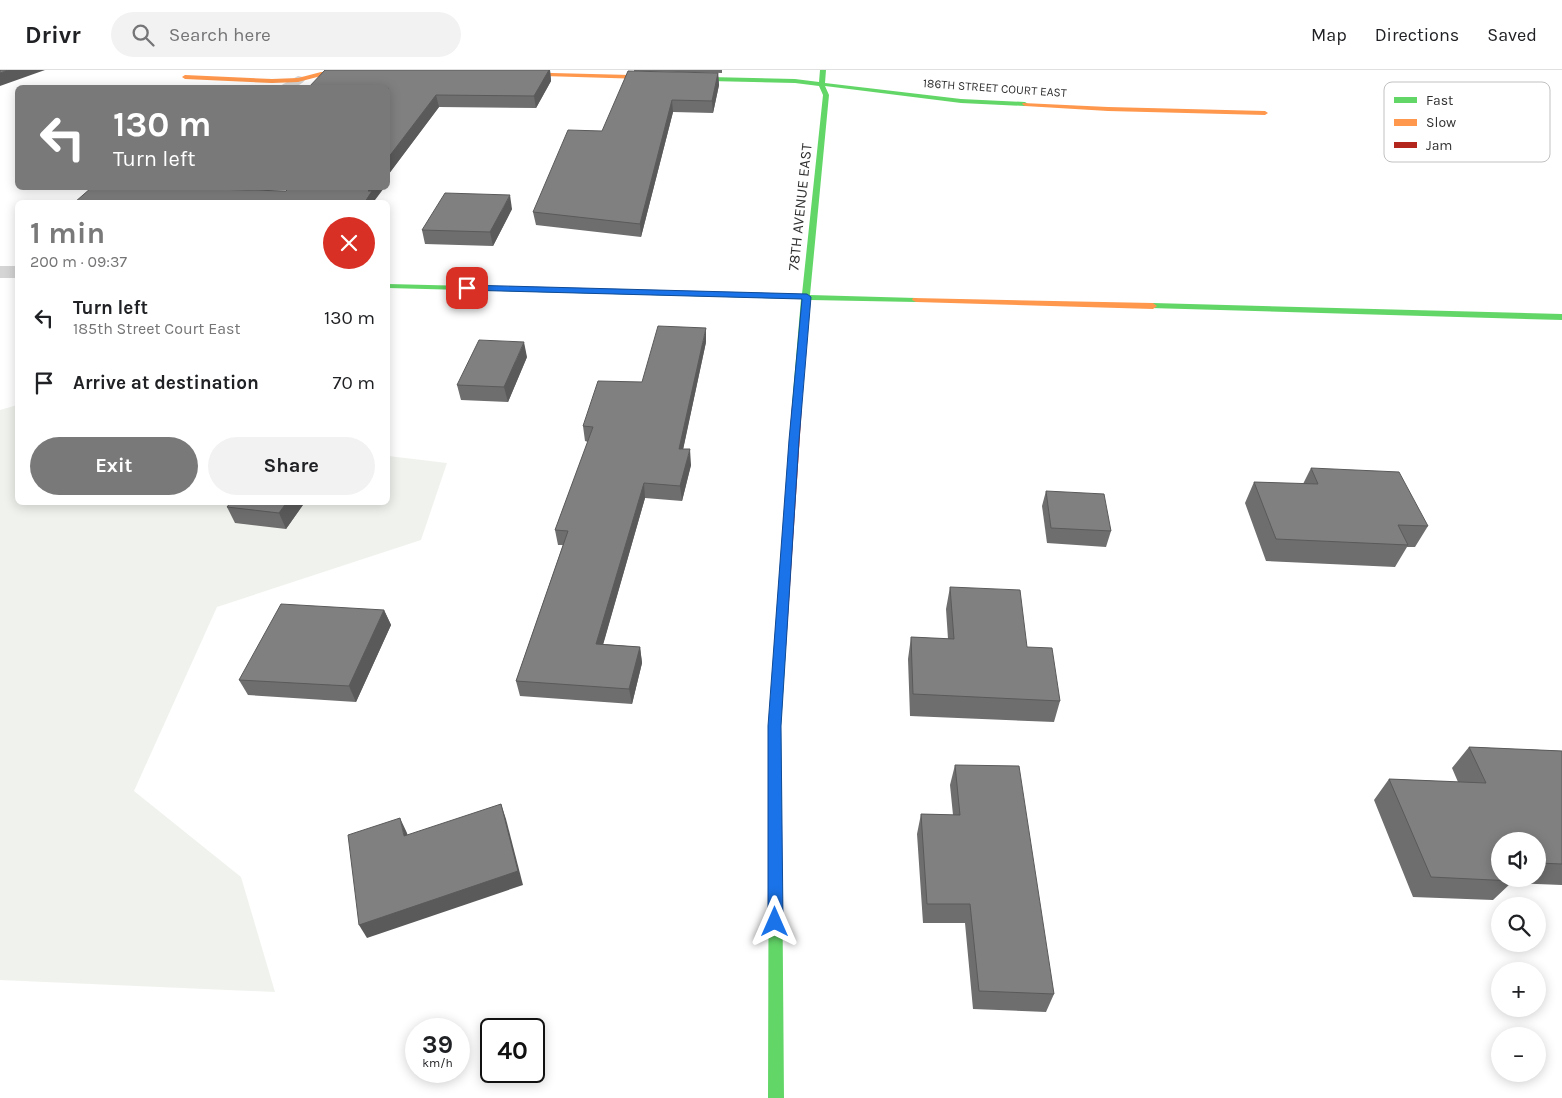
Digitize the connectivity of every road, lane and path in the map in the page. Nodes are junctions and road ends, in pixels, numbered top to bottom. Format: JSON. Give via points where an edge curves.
{"nodes":[{"id":1,"x":372,"y":70,"type":"edge"},
{"id":2,"x":823,"y":70,"type":"edge"},
{"id":3,"x":500,"y":74,"type":"edge"},
{"id":4,"x":185,"y":77,"type":"dead end"},
{"id":5,"x":298,"y":80,"type":"junction"},
{"id":6,"x":289,"y":85,"type":"edge"},
{"id":7,"x":822,"y":86,"type":"junction"},
{"id":8,"x":1265,"y":113,"type":"dead end"},
{"id":9,"x":0,"y":272,"type":"edge"},
{"id":10,"x":15,"y":272,"type":"edge"},
{"id":11,"x":390,"y":286,"type":"edge"},
{"id":12,"x":807,"y":297,"type":"junction"},
{"id":13,"x":1562,"y":317,"type":"edge"},
{"id":14,"x":776,"y":1098,"type":"edge"}],
"edges":[{"from":1,"to":5,"type":"street","via":[[321,74]]},
{"from":2,"to":7,"type":"street","name":"78TH AVENUE EAST"},
{"from":3,"to":7,"type":"street","name":"186TH STREET COURT EAST","via":[[795,81]]},
{"from":4,"to":5,"type":"street"},
{"from":5,"to":6,"type":"street"},
{"from":7,"to":8,"type":"street","name":"186TH STREET COURT EAST","via":[[961,101]]},
{"from":7,"to":12,"type":"street","name":"78TH AVENUE EAST","via":[[826,95]]},
{"from":9,"to":10,"type":"street"},
{"from":11,"to":12,"type":"street"},
{"from":12,"to":13,"type":"street"},
{"from":12,"to":14,"type":"street","name":"78TH AVENUE EAST","via":[[775,726]]}]}
